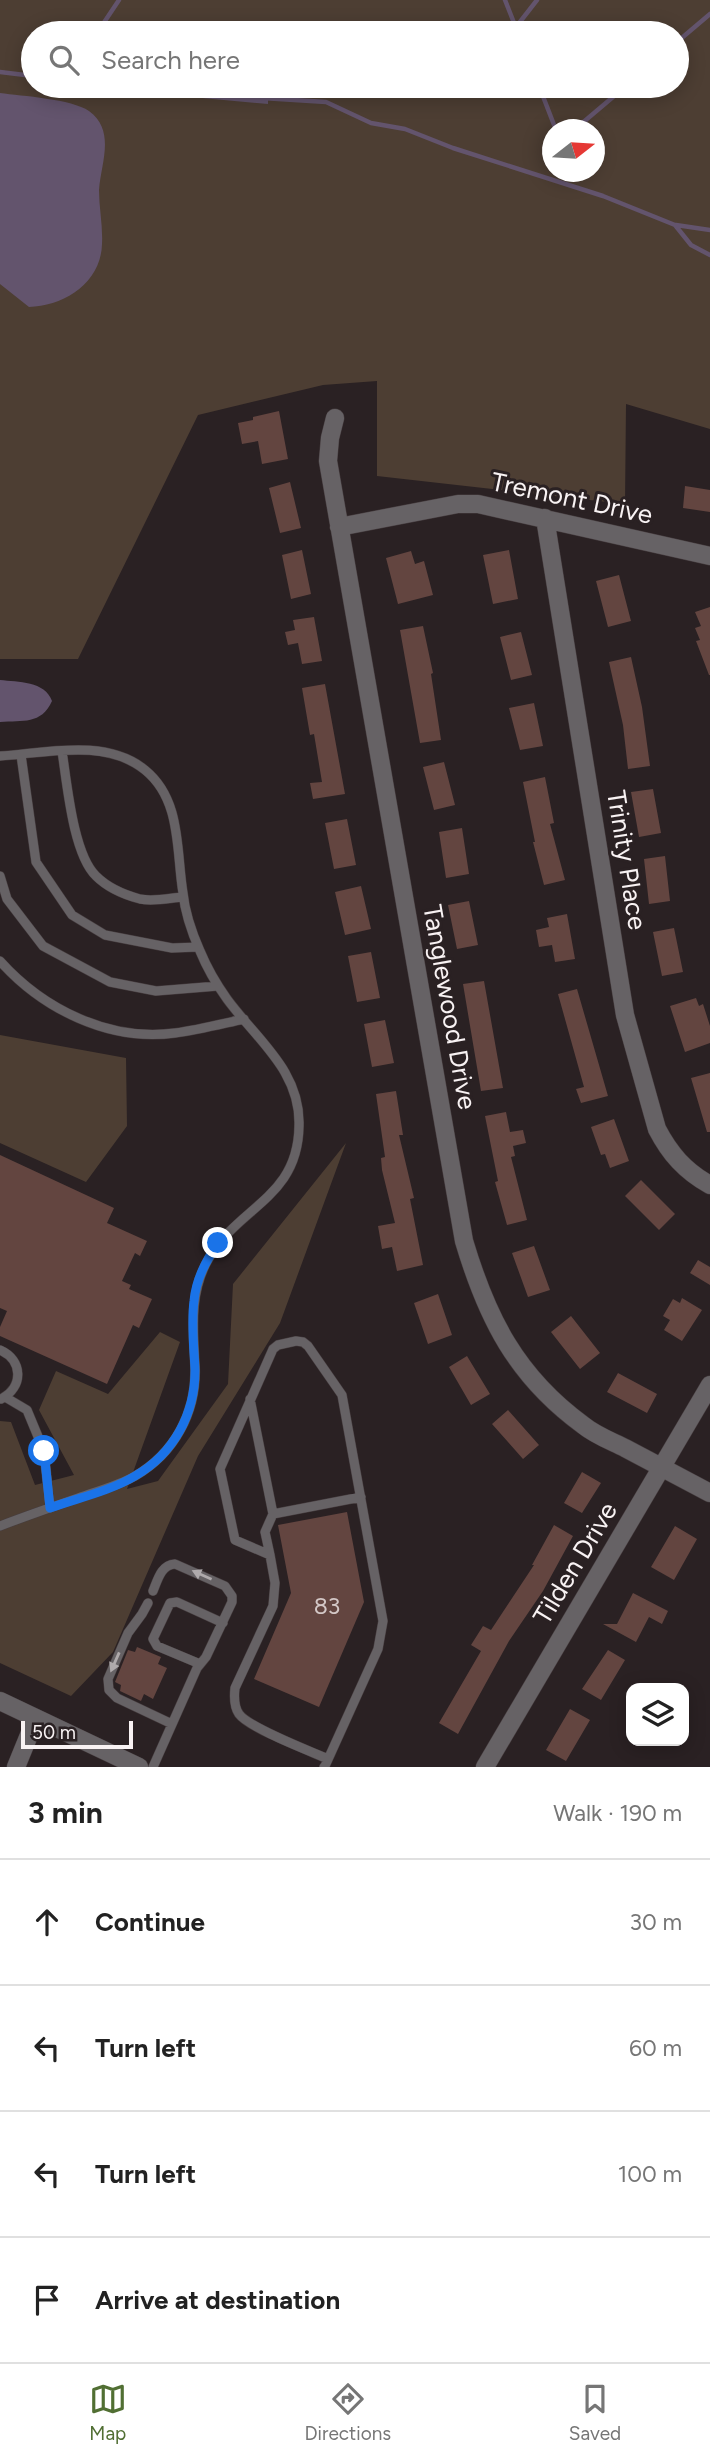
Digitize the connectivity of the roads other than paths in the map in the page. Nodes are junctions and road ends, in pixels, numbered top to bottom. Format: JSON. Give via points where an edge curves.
{"nodes":[{"id":1,"x":335,"y":418,"type":"dead end"},
{"id":2,"x":545,"y":518,"type":"junction"},
{"id":3,"x":340,"y":527,"type":"junction"},
{"id":4,"x":710,"y":556,"type":"edge"},
{"id":5,"x":62,"y":751,"type":"junction"},
{"id":6,"x":21,"y":755,"type":"junction"},
{"id":7,"x":0,"y":756,"type":"edge"},
{"id":8,"x":0,"y":876,"type":"edge"},
{"id":9,"x":183,"y":897,"type":"junction"},
{"id":10,"x":198,"y":947,"type":"junction"},
{"id":11,"x":0,"y":961,"type":"edge"},
{"id":12,"x":218,"y":986,"type":"junction"},
{"id":13,"x":244,"y":1020,"type":"junction"},
{"id":14,"x":710,"y":1185,"type":"edge"},
{"id":15,"x":0,"y":1350,"type":"edge"},
{"id":16,"x":710,"y":1385,"type":"edge"},
{"id":17,"x":250,"y":1397,"type":"junction"},
{"id":18,"x":3,"y":1398,"type":"edge"},
{"id":19,"x":661,"y":1467,"type":"junction"},
{"id":20,"x":710,"y":1493,"type":"edge"},
{"id":21,"x":361,"y":1497,"type":"junction"},
{"id":22,"x":50,"y":1508,"type":"junction"},
{"id":23,"x":273,"y":1514,"type":"junction"},
{"id":24,"x":0,"y":1526,"type":"edge"},
{"id":25,"x":270,"y":1555,"type":"junction"},
{"id":26,"x":153,"y":1591,"type":"dead end"},
{"id":27,"x":148,"y":1603,"type":"dead end"},
{"id":28,"x":223,"y":1623,"type":"junction"},
{"id":29,"x":200,"y":1664,"type":"junction"},
{"id":30,"x":0,"y":1701,"type":"edge"},
{"id":31,"x":36,"y":1718,"type":"junction"},
{"id":32,"x":172,"y":1724,"type":"junction"},
{"id":33,"x":326,"y":1763,"type":"edge"},
{"id":34,"x":16,"y":1767,"type":"edge"},
{"id":35,"x":139,"y":1767,"type":"edge"},
{"id":36,"x":153,"y":1767,"type":"edge"},
{"id":37,"x":485,"y":1767,"type":"edge"}],
"edges":[{"from":1,"to":3,"type":"street","name":"Tanglewood Drive","via":[[328,461]]},
{"from":2,"to":3,"type":"street","name":"Tremont Drive","via":[[478,503]]},
{"from":2,"to":4,"type":"street","name":"Tremont Drive"},
{"from":2,"to":14,"type":"street","name":"Trinity Place","via":[[625,1015],[657,1129],[677,1160]]},
{"from":3,"to":19,"type":"street","name":"Tanglewood Drive","via":[[464,1241],[476,1280],[511,1353],[533,1381],[584,1427]]},
{"from":5,"to":6,"type":"lane"},
{"from":5,"to":9,"type":"lane","via":[[109,753],[148,773],[161,789],[174,820]]},
{"from":5,"to":9,"type":"lane","via":[[72,819],[95,876],[142,900]]},
{"from":6,"to":7,"type":"lane"},
{"from":6,"to":10,"type":"lane","via":[[36,862],[72,915],[105,935],[172,948]]},
{"from":8,"to":12,"type":"lane","via":[[7,899],[43,946],[110,982],[156,991]]},
{"from":9,"to":10,"type":"lane"},
{"from":10,"to":12,"type":"lane"},
{"from":11,"to":13,"type":"lane","via":[[16,979],[55,1007],[101,1027],[173,1034]]},
{"from":12,"to":13,"type":"lane"},
{"from":13,"to":22,"type":"lane","via":[[290,1079],[300,1122],[294,1159],[272,1194],[218,1243],[199,1278],[192,1319],[193,1394],[178,1435],[152,1466],[134,1477]]},
{"from":15,"to":18,"type":"lane","via":[[9,1354],[18,1368],[16,1385]]},
{"from":16,"to":19,"type":"street","name":"Tilden Drive"},
{"from":17,"to":21,"type":"lane","via":[[273,1349],[296,1341],[308,1346],[342,1395]]},
{"from":17,"to":23,"type":"lane"},
{"from":17,"to":25,"type":"lane","via":[[220,1469],[235,1540]]},
{"from":18,"to":22,"type":"lane","via":[[27,1410],[44,1451]]},
{"from":19,"to":20,"type":"street","name":"Tanglewood Drive"},
{"from":19,"to":37,"type":"street","name":"Tilden Drive"},
{"from":21,"to":23,"type":"lane"},
{"from":21,"to":33,"type":"lane","via":[[382,1636]]},
{"from":22,"to":24,"type":"lane"},
{"from":23,"to":25,"type":"lane","via":[[265,1532]]},
{"from":25,"to":33,"type":"lane","via":[[273,1606],[235,1688],[235,1702],[249,1723]]},
{"from":28,"to":26,"type":"lane","one_way":true,"via":[[232,1596],[219,1582],[172,1564],[162,1571]]},
{"from":27,"to":32,"type":"lane","one_way":true,"via":[[128,1633],[108,1687],[117,1698]]},
{"from":28,"to":29,"type":"lane"},
{"from":28,"to":29,"type":"lane","via":[[170,1603],[153,1639],[156,1646]]},
{"from":29,"to":32,"type":"lane"},
{"from":30,"to":31,"type":"street"},
{"from":31,"to":34,"type":"street"},
{"from":31,"to":35,"type":"street"},
{"from":32,"to":36,"type":"lane"}]}
